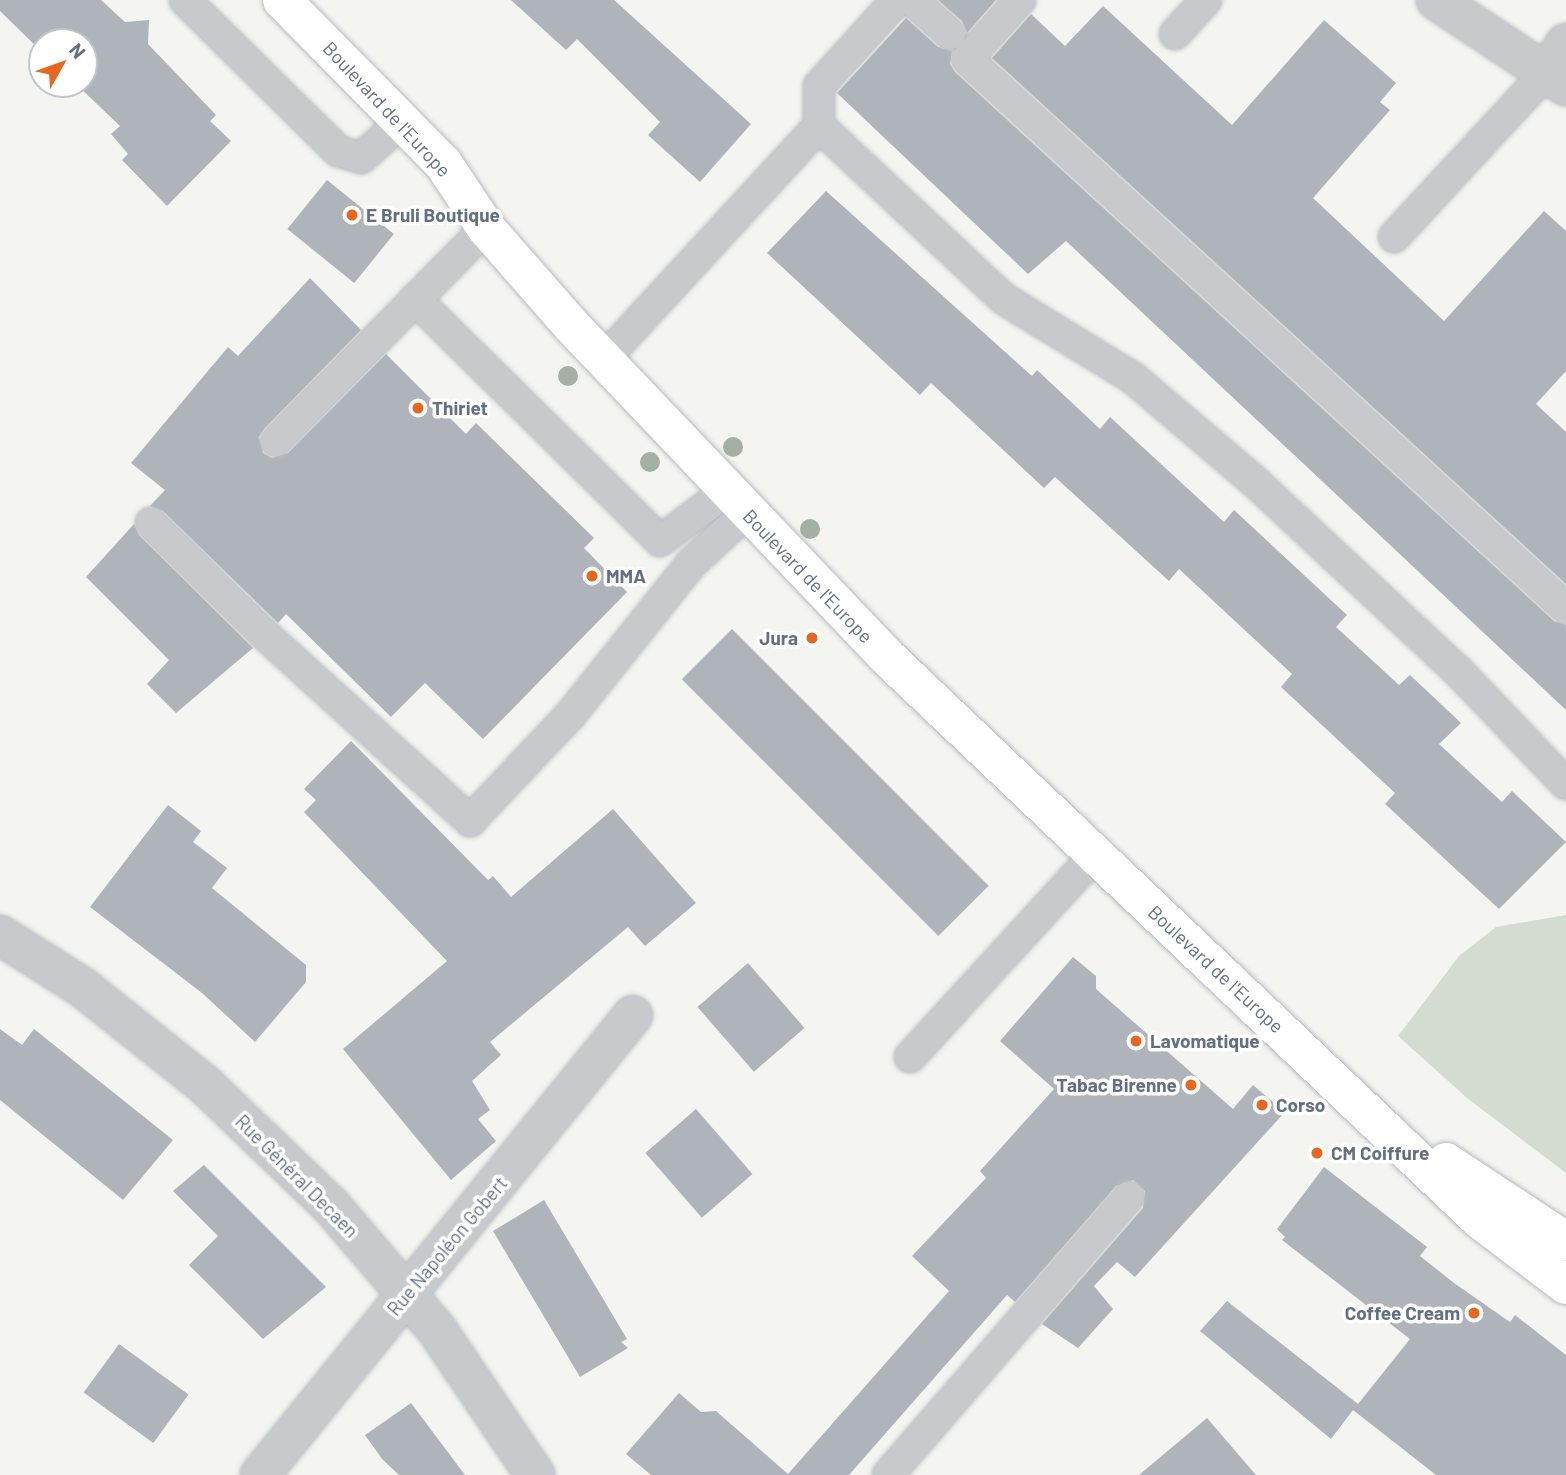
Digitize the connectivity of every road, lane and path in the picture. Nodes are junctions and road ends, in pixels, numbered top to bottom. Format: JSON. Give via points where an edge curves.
{"nodes":[{"id":1,"x":185,"y":0,"type":"edge"},
{"id":2,"x":282,"y":0,"type":"edge"},
{"id":3,"x":897,"y":0,"type":"edge"},
{"id":4,"x":912,"y":0,"type":"edge"},
{"id":5,"x":1020,"y":0,"type":"edge"},
{"id":6,"x":1206,"y":0,"type":"edge"},
{"id":7,"x":1436,"y":0,"type":"edge"},
{"id":8,"x":950,"y":33,"type":"dead end"},
{"id":9,"x":1174,"y":34,"type":"dead end"},
{"id":10,"x":1566,"y":43,"type":"edge"},
{"id":11,"x":1555,"y":80,"type":"edge"},
{"id":12,"x":403,"y":121,"type":"junction"},
{"id":13,"x":819,"y":126,"type":"junction"},
{"id":14,"x":486,"y":228,"type":"junction"},
{"id":15,"x":1394,"y":237,"type":"dead end"},
{"id":16,"x":415,"y":299,"type":"junction"},
{"id":17,"x":603,"y":360,"type":"junction"},
{"id":18,"x":276,"y":441,"type":"dead end"},
{"id":19,"x":737,"y":502,"type":"junction"},
{"id":20,"x":151,"y":523,"type":"dead end"},
{"id":21,"x":1566,"y":608,"type":"edge"},
{"id":22,"x":1566,"y":783,"type":"edge"},
{"id":23,"x":1095,"y":855,"type":"junction"},
{"id":24,"x":0,"y":935,"type":"edge"},
{"id":25,"x":633,"y":1015,"type":"dead end"},
{"id":26,"x":910,"y":1057,"type":"dead end"},
{"id":27,"x":1373,"y":1115,"type":"junction"},
{"id":28,"x":1129,"y":1197,"type":"dead end"},
{"id":29,"x":1566,"y":1241,"type":"edge"},
{"id":30,"x":1566,"y":1285,"type":"edge"},
{"id":31,"x":406,"y":1294,"type":"junction"},
{"id":32,"x":260,"y":1475,"type":"edge"},
{"id":33,"x":535,"y":1475,"type":"edge"},
{"id":34,"x":888,"y":1475,"type":"edge"}],
"edges":[{"from":1,"to":12,"type":"lane","via":[[338,151],[361,158]]},
{"from":2,"to":12,"type":"main road","name":"Boulevard de l'Europe"},
{"from":3,"to":13,"type":"lane","via":[[819,86]]},
{"from":4,"to":8,"type":"lane"},
{"from":5,"to":21,"type":"lane","via":[[967,59]]},
{"from":6,"to":9,"type":"lane"},
{"from":7,"to":11,"type":"street"},
{"from":10,"to":11,"type":"street"},
{"from":11,"to":15,"type":"lane"},
{"from":12,"to":14,"type":"main road","name":"Boulevard de l'Europe","via":[[443,163]]},
{"from":13,"to":17,"type":"lane"},
{"from":13,"to":22,"type":"lane","via":[[1004,299],[1132,378],[1254,481],[1457,670]]},
{"from":14,"to":16,"type":"lane"},
{"from":14,"to":17,"type":"main road","name":"Boulevard de l'Europe"},
{"from":16,"to":18,"type":"lane"},
{"from":16,"to":19,"type":"lane","via":[[660,541]]},
{"from":17,"to":19,"type":"main road","name":"Boulevard de l'Europe"},
{"from":19,"to":20,"type":"lane","via":[[572,713],[470,821],[263,633]]},
{"from":19,"to":23,"type":"main road","name":"Boulevard de l'Europe","via":[[887,657]]},
{"from":23,"to":26,"type":"lane"},
{"from":23,"to":27,"type":"main road","name":"Boulevard de l'Europe"},
{"from":24,"to":31,"type":"street","name":"Rue Général Decaen","via":[[82,987],[205,1085],[332,1207]]},
{"from":25,"to":31,"type":"street","name":"Rue Napoléon Gobert"},
{"from":27,"to":29,"type":"main road","name":"Boulevard de l'Europe"},
{"from":27,"to":30,"type":"main road","name":"Boulevard de l'Europe","via":[[1479,1219]]},
{"from":28,"to":34,"type":"lane"},
{"from":31,"to":32,"type":"street","name":"Rue Napoléon Gobert"},
{"from":31,"to":33,"type":"street","name":"Rue Général Decaen","via":[[437,1331]]}]}
